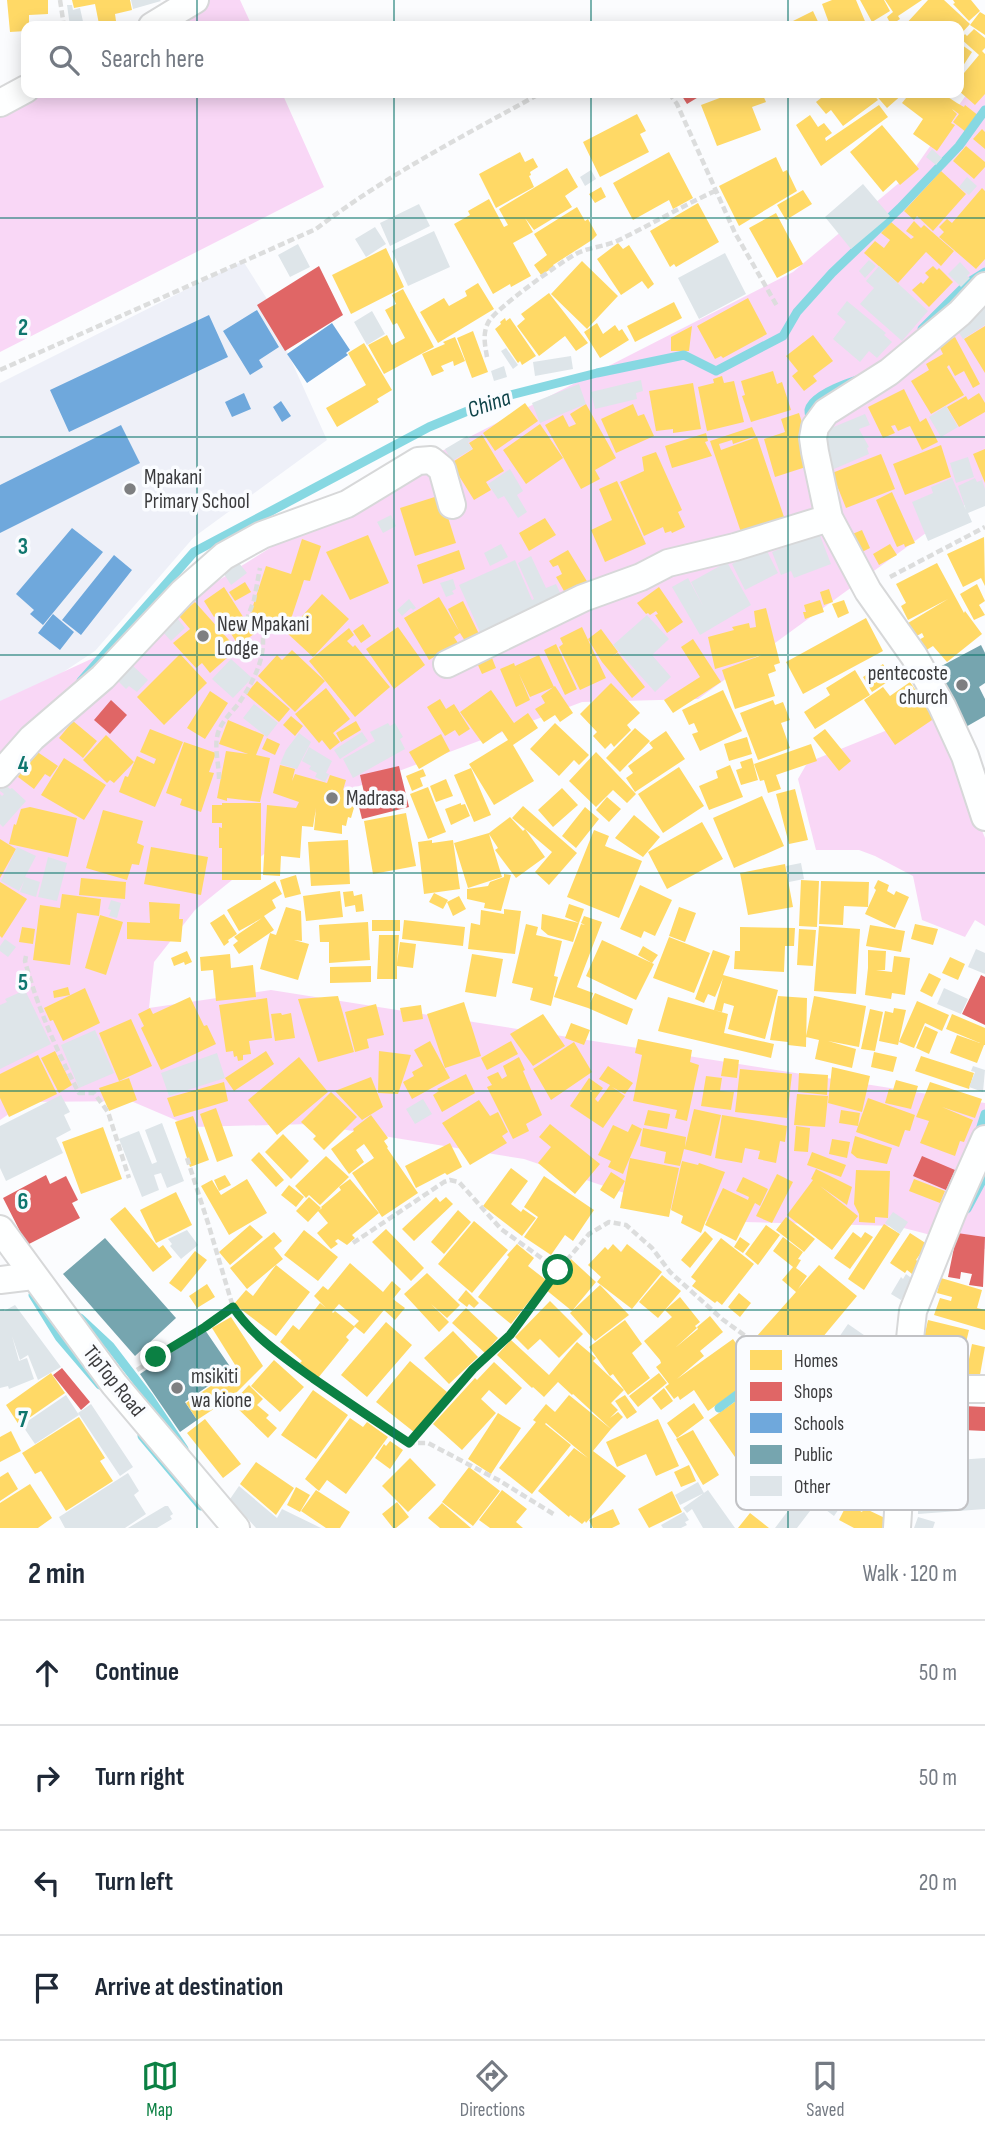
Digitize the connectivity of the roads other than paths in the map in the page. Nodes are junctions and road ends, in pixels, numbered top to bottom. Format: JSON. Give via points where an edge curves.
{"nodes":[{"id":1,"x":195,"y":0,"type":"edge"},
{"id":2,"x":160,"y":21,"type":"edge"},
{"id":3,"x":21,"y":92,"type":"edge"},
{"id":4,"x":0,"y":103,"type":"edge"},
{"id":5,"x":985,"y":286,"type":"edge"},
{"id":6,"x":452,"y":505,"type":"dead end"},
{"id":7,"x":829,"y":518,"type":"junction"},
{"id":8,"x":447,"y":664,"type":"dead end"},
{"id":9,"x":0,"y":774,"type":"edge"},
{"id":10,"x":985,"y":817,"type":"edge"},
{"id":11,"x":985,"y":1139,"type":"edge"},
{"id":12,"x":0,"y":1229,"type":"edge"},
{"id":13,"x":33,"y":1276,"type":"junction"},
{"id":14,"x":0,"y":1280,"type":"edge"},
{"id":15,"x":911,"y":1336,"type":"edge"},
{"id":16,"x":898,"y":1510,"type":"edge"},
{"id":17,"x":236,"y":1528,"type":"edge"},
{"id":18,"x":897,"y":1528,"type":"edge"}],
"edges":[{"from":1,"to":2,"type":"street"},
{"from":3,"to":4,"type":"street"},
{"from":5,"to":7,"type":"street","via":[[889,372],[826,412],[815,428],[815,452]]},
{"from":6,"to":9,"type":"street","via":[[442,469],[425,459],[347,504],[262,535],[224,556]]},
{"from":7,"to":8,"type":"street","via":[[668,563]]},
{"from":7,"to":10,"type":"street","via":[[868,591],[914,656],[942,706]]},
{"from":11,"to":15,"type":"street","via":[[913,1311]]},
{"from":12,"to":13,"type":"street","name":"TipTop Road"},
{"from":13,"to":14,"type":"street"},
{"from":13,"to":17,"type":"street","name":"TipTop Road","via":[[114,1384]]},
{"from":16,"to":18,"type":"street"}]}
